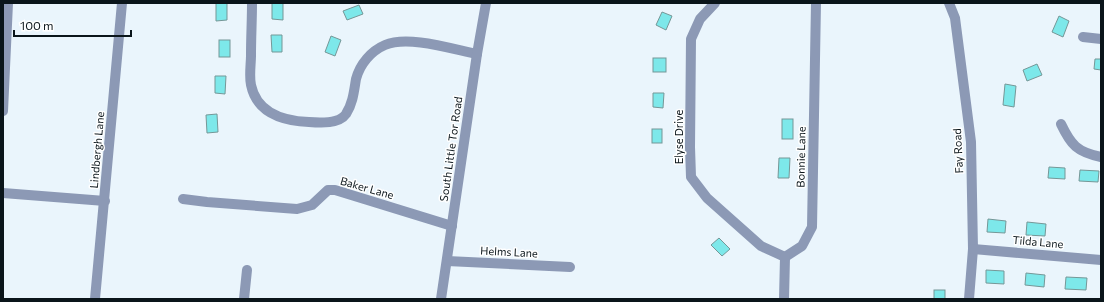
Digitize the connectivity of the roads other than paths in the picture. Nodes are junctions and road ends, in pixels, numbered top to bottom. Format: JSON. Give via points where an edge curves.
{"nodes":[{"id":1,"x":8,"y":3,"type":"edge"},
{"id":2,"x":122,"y":3,"type":"edge"},
{"id":3,"x":252,"y":3,"type":"edge"},
{"id":4,"x":486,"y":3,"type":"edge"},
{"id":5,"x":715,"y":3,"type":"edge"},
{"id":6,"x":816,"y":3,"type":"edge"},
{"id":7,"x":949,"y":3,"type":"edge"},
{"id":8,"x":1083,"y":37,"type":"dead end"},
{"id":9,"x":1101,"y":39,"type":"edge"},
{"id":10,"x":477,"y":54,"type":"junction"},
{"id":11,"x":3,"y":111,"type":"edge"},
{"id":12,"x":1061,"y":124,"type":"dead end"},
{"id":13,"x":1101,"y":157,"type":"edge"},
{"id":14,"x":3,"y":193,"type":"edge"},
{"id":15,"x":183,"y":199,"type":"dead end"},
{"id":16,"x":105,"y":201,"type":"junction"},
{"id":17,"x":452,"y":226,"type":"junction"},
{"id":18,"x":973,"y":249,"type":"junction"},
{"id":19,"x":785,"y":257,"type":"junction"},
{"id":20,"x":1101,"y":260,"type":"edge"},
{"id":21,"x":447,"y":261,"type":"junction"},
{"id":22,"x":570,"y":267,"type":"dead end"},
{"id":23,"x":247,"y":270,"type":"dead end"},
{"id":24,"x":95,"y":299,"type":"edge"},
{"id":25,"x":244,"y":299,"type":"edge"},
{"id":26,"x":441,"y":299,"type":"edge"},
{"id":27,"x":784,"y":299,"type":"edge"},
{"id":28,"x":969,"y":299,"type":"edge"}],
"edges":[{"from":1,"to":11,"type":"street"},
{"from":2,"to":16,"type":"street","name":"Lindbergh Lane"},
{"from":3,"to":10,"type":"street","via":[[250,84],[263,108],[275,116],[296,122],[324,123],[346,115],[352,103],[362,64],[372,53],[385,45],[402,41],[421,42]]},
{"from":4,"to":10,"type":"street","name":"South Little Tor Road"},
{"from":5,"to":19,"type":"street","name":"Elyse Drive","via":[[700,19],[691,39],[691,177],[707,198],[761,246]]},
{"from":6,"to":19,"type":"street","name":"Bonnie Lane","via":[[812,227],[802,246]]},
{"from":7,"to":18,"type":"street","name":"Fay Road","via":[[955,18],[971,142]]},
{"from":8,"to":9,"type":"street"},
{"from":10,"to":17,"type":"street","name":"South Little Tor Road"},
{"from":12,"to":13,"type":"street","via":[[1076,148]]},
{"from":14,"to":16,"type":"street"},
{"from":15,"to":17,"type":"street","name":"Baker Lane","via":[[297,209],[312,205],[328,190],[334,190]]},
{"from":16,"to":24,"type":"street","name":"Lindbergh Lane"},
{"from":17,"to":21,"type":"street","name":"South Little Tor Road"},
{"from":18,"to":20,"type":"street","name":"Tilda Lane"},
{"from":18,"to":28,"type":"street","name":"Fay Road"},
{"from":19,"to":27,"type":"street"},
{"from":21,"to":22,"type":"street","name":"Helms Lane"},
{"from":21,"to":26,"type":"street","name":"South Little Tor Road"},
{"from":23,"to":25,"type":"street"}]}
